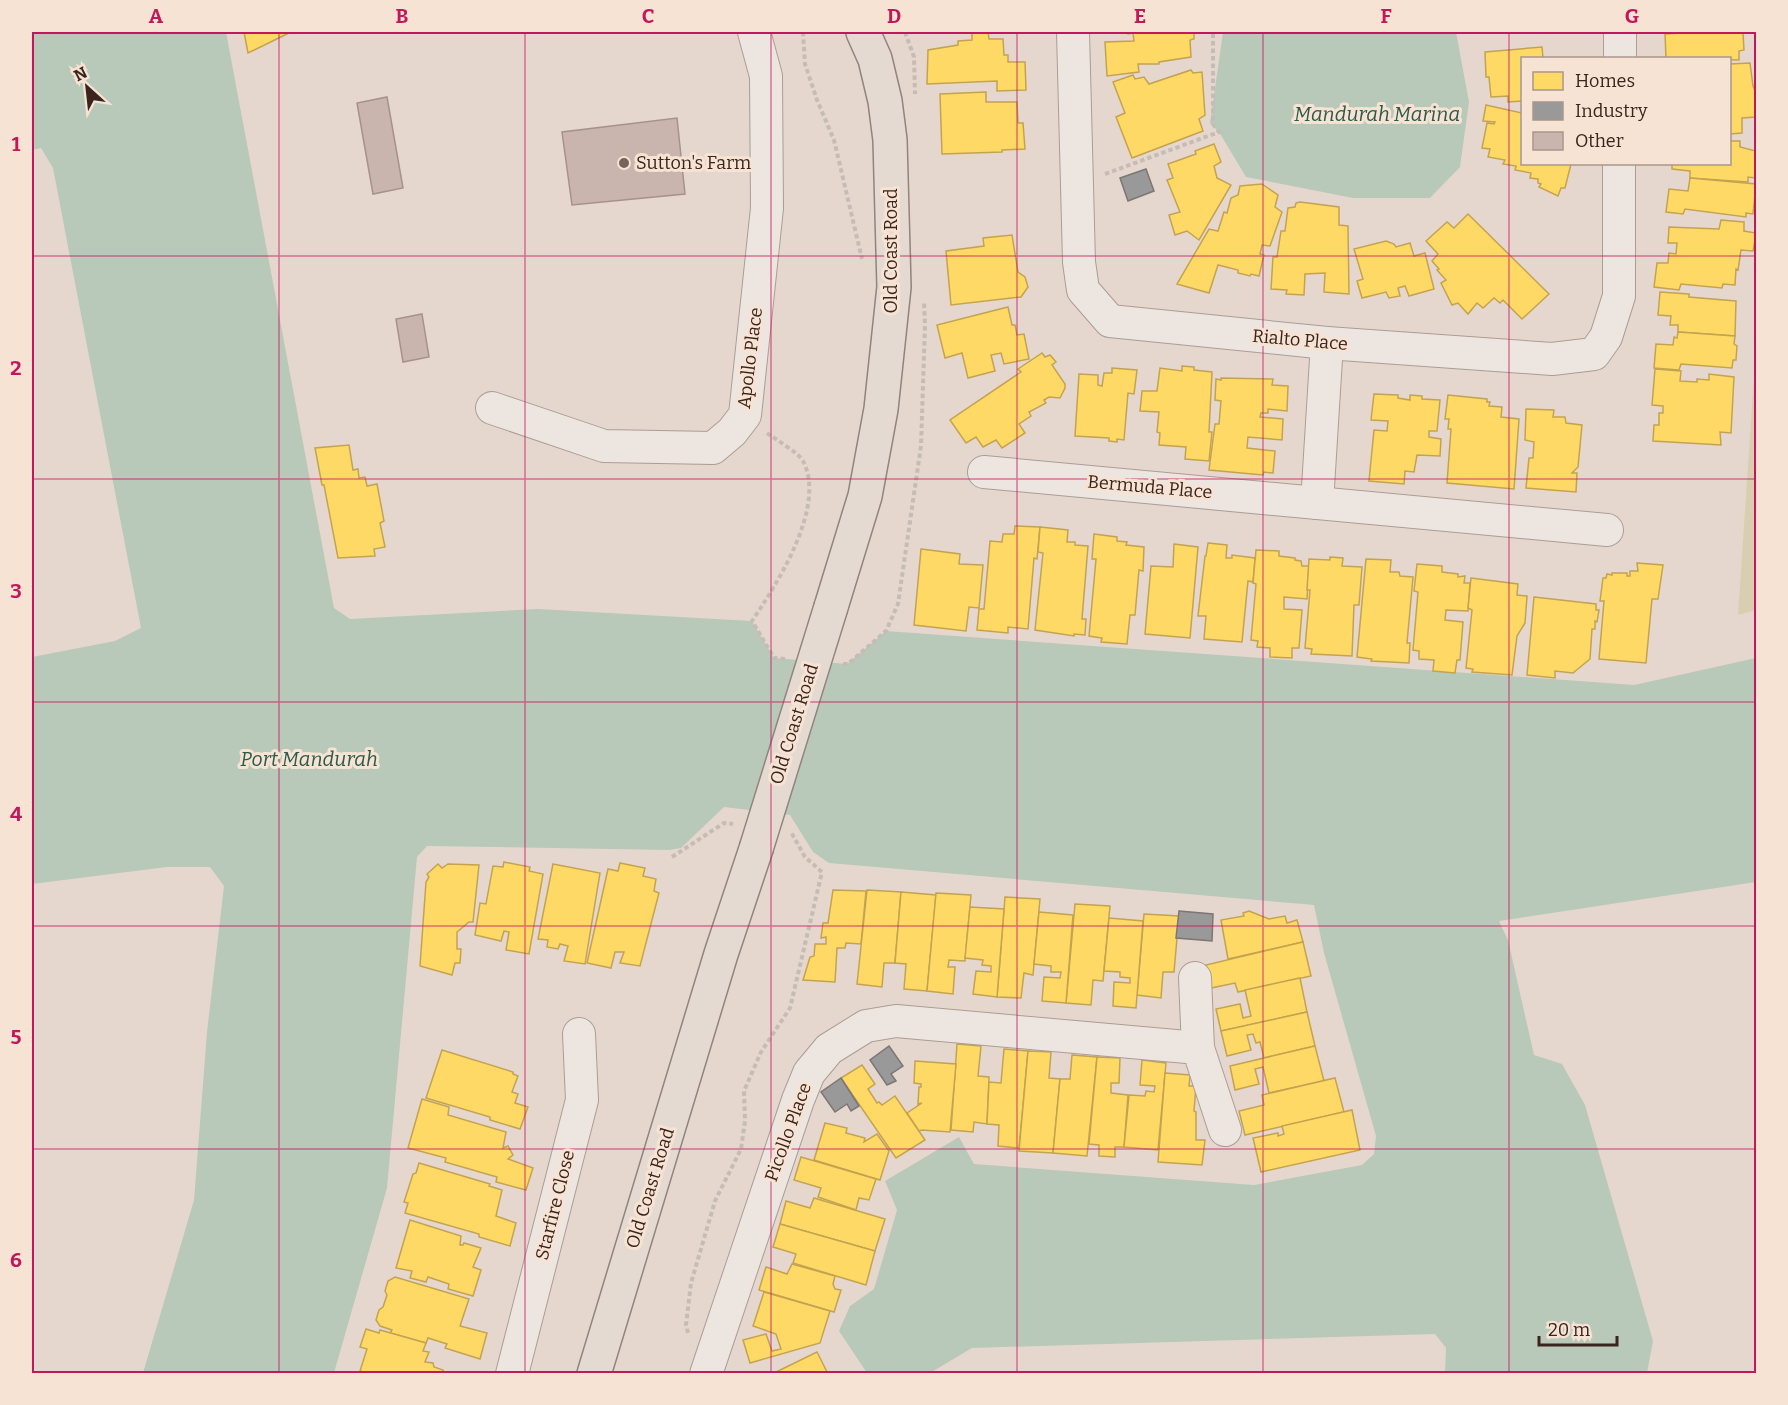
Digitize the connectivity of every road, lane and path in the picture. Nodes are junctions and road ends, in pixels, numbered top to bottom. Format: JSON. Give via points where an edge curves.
{"nodes":[{"id":1,"x":754,"y":32,"type":"edge"},
{"id":2,"x":803,"y":32,"type":"edge"},
{"id":3,"x":1073,"y":32,"type":"edge"},
{"id":4,"x":1214,"y":32,"type":"edge"},
{"id":5,"x":1620,"y":32,"type":"edge"},
{"id":6,"x":871,"y":41,"type":"edge"},
{"id":7,"x":1620,"y":57,"type":"edge"},
{"id":8,"x":1619,"y":165,"type":"edge"},
{"id":9,"x":1077,"y":173,"type":"junction"},
{"id":10,"x":863,"y":266,"type":"dead end"},
{"id":11,"x":1327,"y":343,"type":"junction"},
{"id":12,"x":492,"y":408,"type":"dead end"},
{"id":13,"x":984,"y":472,"type":"dead end"},
{"id":14,"x":1317,"y":503,"type":"junction"},
{"id":15,"x":1607,"y":530,"type":"dead end"},
{"id":16,"x":735,"y":824,"type":"dead end"},
{"id":17,"x":790,"y":830,"type":"dead end"},
{"id":18,"x":672,"y":857,"type":"dead end"},
{"id":19,"x":1195,"y":978,"type":"dead end"},
{"id":20,"x":579,"y":1034,"type":"dead end"},
{"id":21,"x":1197,"y":1048,"type":"junction"},
{"id":22,"x":1225,"y":1130,"type":"dead end"},
{"id":23,"x":688,"y":1335,"type":"dead end"},
{"id":24,"x":512,"y":1374,"type":"edge"},
{"id":25,"x":594,"y":1374,"type":"edge"},
{"id":26,"x":706,"y":1374,"type":"edge"}],
"edges":[{"from":1,"to":12,"type":"street","name":"Apollo Place","via":[[766,76],[767,208],[745,415],[713,448],[604,446]]},
{"from":2,"to":10,"type":"path","via":[[805,64],[834,140]]},
{"from":3,"to":9,"type":"street","name":"Rialto Place"},
{"from":4,"to":9,"type":"path","via":[[1213,124],[1219,132],[1106,174]]},
{"from":5,"to":7,"type":"street"},
{"from":6,"to":25,"type":"main road","name":"Old Coast Road","bridge":true,"via":[[890,140],[894,287],[881,409],[865,496]]},
{"from":8,"to":11,"type":"street","name":"Rialto Place","via":[[1619,296],[1606,338],[1594,354],[1552,359]]},
{"from":9,"to":11,"type":"street","name":"Rialto Place","via":[[1083,290],[1110,321]]},
{"from":11,"to":14,"type":"street"},
{"from":13,"to":14,"type":"street","name":"Bermuda Place"},
{"from":14,"to":15,"type":"street","name":"Bermuda Place"},
{"from":16,"to":18,"type":"path","via":[[724,823]]},
{"from":17,"to":23,"type":"path","via":[[805,857],[822,872],[790,1008],[761,1052],[744,1091],[741,1149],[715,1202],[691,1283]]},
{"from":19,"to":21,"type":"street"},
{"from":20,"to":24,"type":"street","name":"Starfire Close","via":[[582,1101]]},
{"from":21,"to":22,"type":"street"},
{"from":21,"to":26,"type":"street","name":"Picollo Place","via":[[896,1021],[866,1026],[828,1049],[809,1073],[798,1100]]}]}
